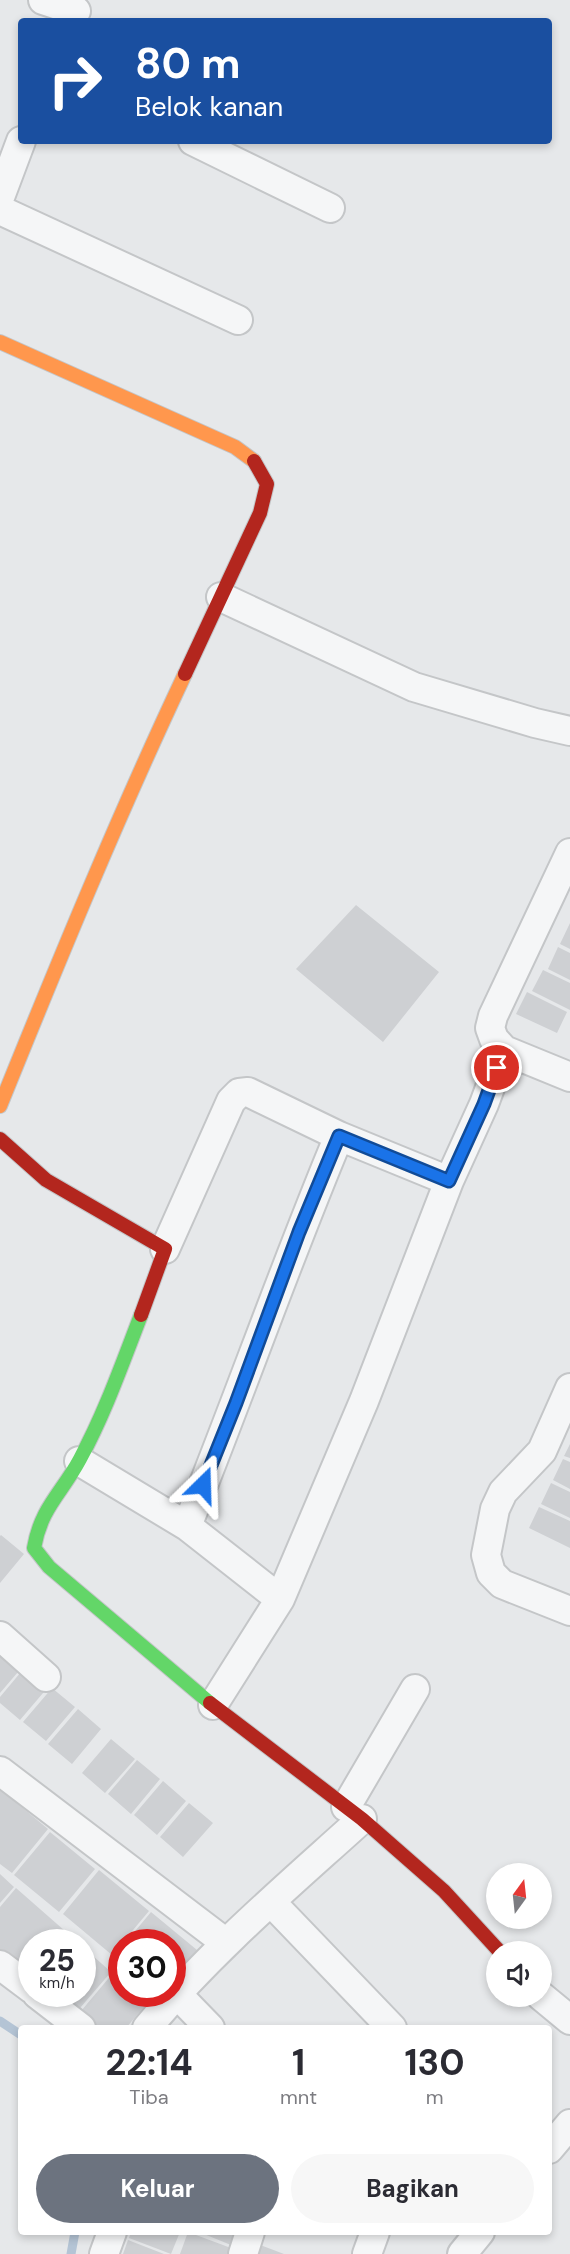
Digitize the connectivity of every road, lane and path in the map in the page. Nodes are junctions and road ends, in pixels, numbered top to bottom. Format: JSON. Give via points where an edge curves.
{"nodes":[{"id":1,"x":43,"y":0,"type":"edge"},
{"id":2,"x":76,"y":11,"type":"edge"},
{"id":3,"x":20,"y":144,"type":"edge"},
{"id":4,"x":199,"y":144,"type":"edge"},
{"id":5,"x":0,"y":197,"type":"edge"},
{"id":6,"x":330,"y":208,"type":"dead end"},
{"id":7,"x":0,"y":210,"type":"edge"},
{"id":8,"x":238,"y":320,"type":"dead end"},
{"id":9,"x":0,"y":342,"type":"edge"},
{"id":10,"x":221,"y":597,"type":"junction"},
{"id":11,"x":570,"y":731,"type":"edge"},
{"id":12,"x":570,"y":853,"type":"edge"},
{"id":13,"x":504,"y":1050,"type":"junction"},
{"id":14,"x":570,"y":1077,"type":"edge"},
{"id":15,"x":0,"y":1106,"type":"edge"},
{"id":16,"x":339,"y":1136,"type":"junction"},
{"id":17,"x":0,"y":1139,"type":"edge"},
{"id":18,"x":449,"y":1181,"type":"junction"},
{"id":19,"x":165,"y":1250,"type":"junction"},
{"id":20,"x":570,"y":1388,"type":"edge"},
{"id":21,"x":79,"y":1461,"type":"junction"},
{"id":22,"x":187,"y":1526,"type":"junction"},
{"id":23,"x":280,"y":1599,"type":"junction"},
{"id":24,"x":570,"y":1611,"type":"edge"},
{"id":25,"x":0,"y":1636,"type":"edge"},
{"id":26,"x":46,"y":1677,"type":"dead end"},
{"id":27,"x":415,"y":1689,"type":"dead end"},
{"id":28,"x":213,"y":1705,"type":"junction"},
{"id":29,"x":0,"y":1771,"type":"edge"},
{"id":30,"x":354,"y":1813,"type":"junction"},
{"id":31,"x":271,"y":1902,"type":"junction"},
{"id":32,"x":490,"y":1941,"type":"edge"},
{"id":33,"x":226,"y":1943,"type":"junction"},
{"id":34,"x":0,"y":1965,"type":"edge"},
{"id":35,"x":18,"y":1978,"type":"edge"},
{"id":36,"x":186,"y":1983,"type":"edge"},
{"id":37,"x":186,"y":2003,"type":"edge"},
{"id":38,"x":552,"y":2005,"type":"edge"},
{"id":39,"x":54,"y":2007,"type":"edge"},
{"id":40,"x":164,"y":2007,"type":"edge"},
{"id":41,"x":570,"y":2020,"type":"edge"},
{"id":42,"x":77,"y":2025,"type":"edge"},
{"id":43,"x":149,"y":2025,"type":"edge"},
{"id":44,"x":207,"y":2025,"type":"edge"},
{"id":45,"x":389,"y":2025,"type":"edge"},
{"id":46,"x":570,"y":2124,"type":"edge"},
{"id":47,"x":552,"y":2145,"type":"edge"},
{"id":48,"x":111,"y":2235,"type":"edge"},
{"id":49,"x":249,"y":2235,"type":"edge"},
{"id":50,"x":374,"y":2235,"type":"edge"},
{"id":51,"x":478,"y":2235,"type":"edge"},
{"id":52,"x":104,"y":2254,"type":"edge"},
{"id":53,"x":243,"y":2254,"type":"edge"},
{"id":54,"x":367,"y":2254,"type":"edge"},
{"id":55,"x":462,"y":2254,"type":"edge"}],
"edges":[{"from":1,"to":2,"type":"street"},
{"from":3,"to":5,"type":"street"},
{"from":4,"to":6,"type":"street"},
{"from":7,"to":8,"type":"street"},
{"from":9,"to":10,"type":"street","via":[[235,447],[256,463],[267,484],[260,513]]},
{"from":10,"to":11,"type":"street","via":[[414,687]]},
{"from":10,"to":15,"type":"street","via":[[82,902]]},
{"from":12,"to":13,"type":"street","via":[[493,1016],[490,1028]]},
{"from":13,"to":14,"type":"street"},
{"from":13,"to":18,"type":"street"},
{"from":16,"to":18,"type":"street"},
{"from":16,"to":19,"type":"street","via":[[248,1092],[239,1093],[231,1101]]},
{"from":16,"to":22,"type":"street"},
{"from":17,"to":19,"type":"street","via":[[46,1180]]},
{"from":18,"to":23,"type":"street","via":[[364,1401]]},
{"from":19,"to":21,"type":"street","via":[[110,1400]]},
{"from":20,"to":24,"type":"street","via":[[542,1451],[503,1492],[495,1509],[486,1556],[491,1573],[502,1584]]},
{"from":21,"to":22,"type":"street"},
{"from":21,"to":28,"type":"street","via":[[44,1513],[34,1548],[49,1567]]},
{"from":22,"to":23,"type":"street"},
{"from":23,"to":28,"type":"street"},
{"from":25,"to":26,"type":"street"},
{"from":27,"to":30,"type":"street"},
{"from":28,"to":30,"type":"street"},
{"from":29,"to":33,"type":"street"},
{"from":30,"to":31,"type":"street"},
{"from":30,"to":32,"type":"street","via":[[444,1891]]},
{"from":31,"to":33,"type":"street"},
{"from":31,"to":45,"type":"street"},
{"from":33,"to":36,"type":"street"},
{"from":34,"to":35,"type":"street"},
{"from":37,"to":44,"type":"street"},
{"from":38,"to":41,"type":"street"},
{"from":39,"to":42,"type":"street"},
{"from":40,"to":43,"type":"street"},
{"from":46,"to":47,"type":"street"},
{"from":48,"to":52,"type":"street"},
{"from":49,"to":53,"type":"street"},
{"from":50,"to":54,"type":"street"},
{"from":51,"to":55,"type":"street"}]}
